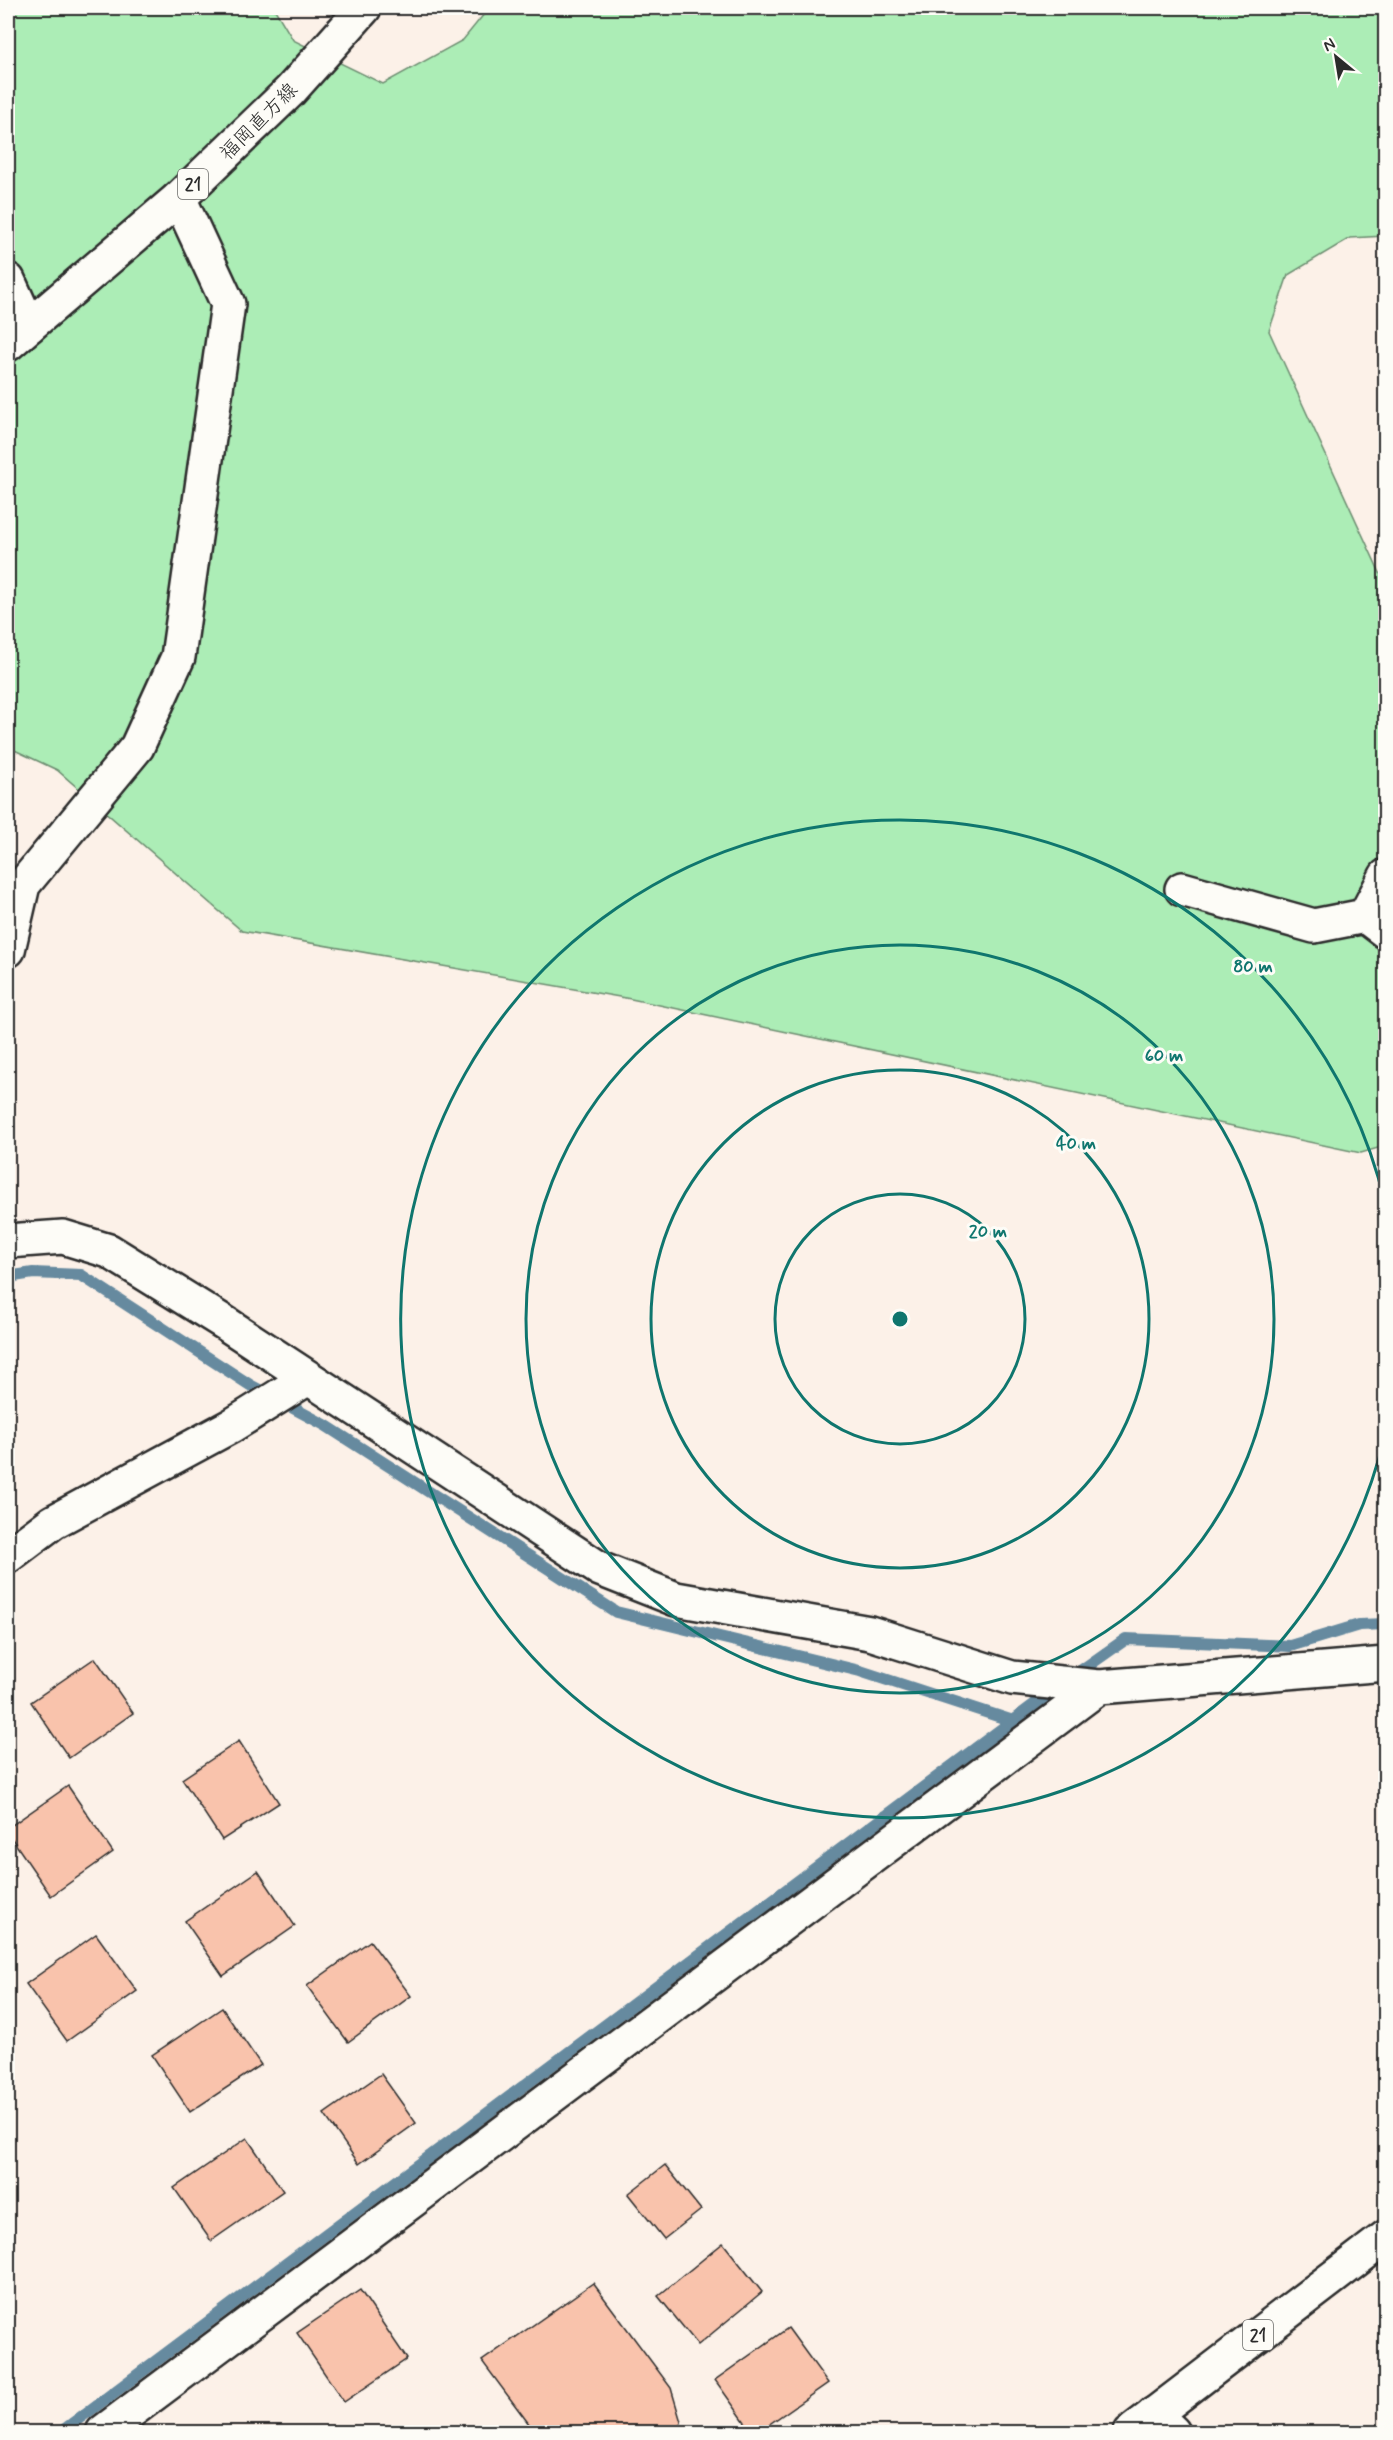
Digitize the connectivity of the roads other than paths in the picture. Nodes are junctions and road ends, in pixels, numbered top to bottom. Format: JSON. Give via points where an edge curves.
{"nodes":[{"id":1,"x":364,"y":8,"type":"edge"},
{"id":2,"x":179,"y":198,"type":"junction"},
{"id":3,"x":8,"y":280,"type":"edge"},
{"id":4,"x":18,"y":335,"type":"edge"},
{"id":5,"x":1386,"y":876,"type":"edge"},
{"id":6,"x":1182,"y":889,"type":"dead end"},
{"id":7,"x":1375,"y":924,"type":"edge"},
{"id":8,"x":8,"y":950,"type":"edge"},
{"id":9,"x":8,"y":1241,"type":"edge"},
{"id":10,"x":308,"y":1378,"type":"junction"},
{"id":11,"x":8,"y":1556,"type":"edge"},
{"id":12,"x":1386,"y":1664,"type":"edge"},
{"id":13,"x":1099,"y":1687,"type":"junction"},
{"id":14,"x":1386,"y":2237,"type":"edge"},
{"id":15,"x":1153,"y":2426,"type":"edge"},
{"id":16,"x":103,"y":2433,"type":"edge"}],
"edges":[{"from":1,"to":2,"type":"street","name":"福岡直方線","number":"21","via":[[290,91]]},
{"from":2,"to":4,"type":"street","name":"福岡直方線","number":"21"},
{"from":2,"to":8,"type":"street","via":[[228,304],[178,657],[136,747],[23,885]]},
{"from":3,"to":4,"type":"street"},
{"from":5,"to":7,"type":"street"},
{"from":6,"to":7,"type":"street","via":[[1314,926]]},
{"from":9,"to":10,"type":"street","via":[[63,1237],[109,1251]]},
{"from":10,"to":11,"type":"street","via":[[231,1426],[52,1522]]},
{"from":10,"to":13,"type":"street","via":[[600,1569],[676,1599],[870,1633],[1012,1678]]},
{"from":12,"to":13,"type":"street"},
{"from":13,"to":16,"type":"street"},
{"from":14,"to":15,"type":"street","number":"21"}]}
